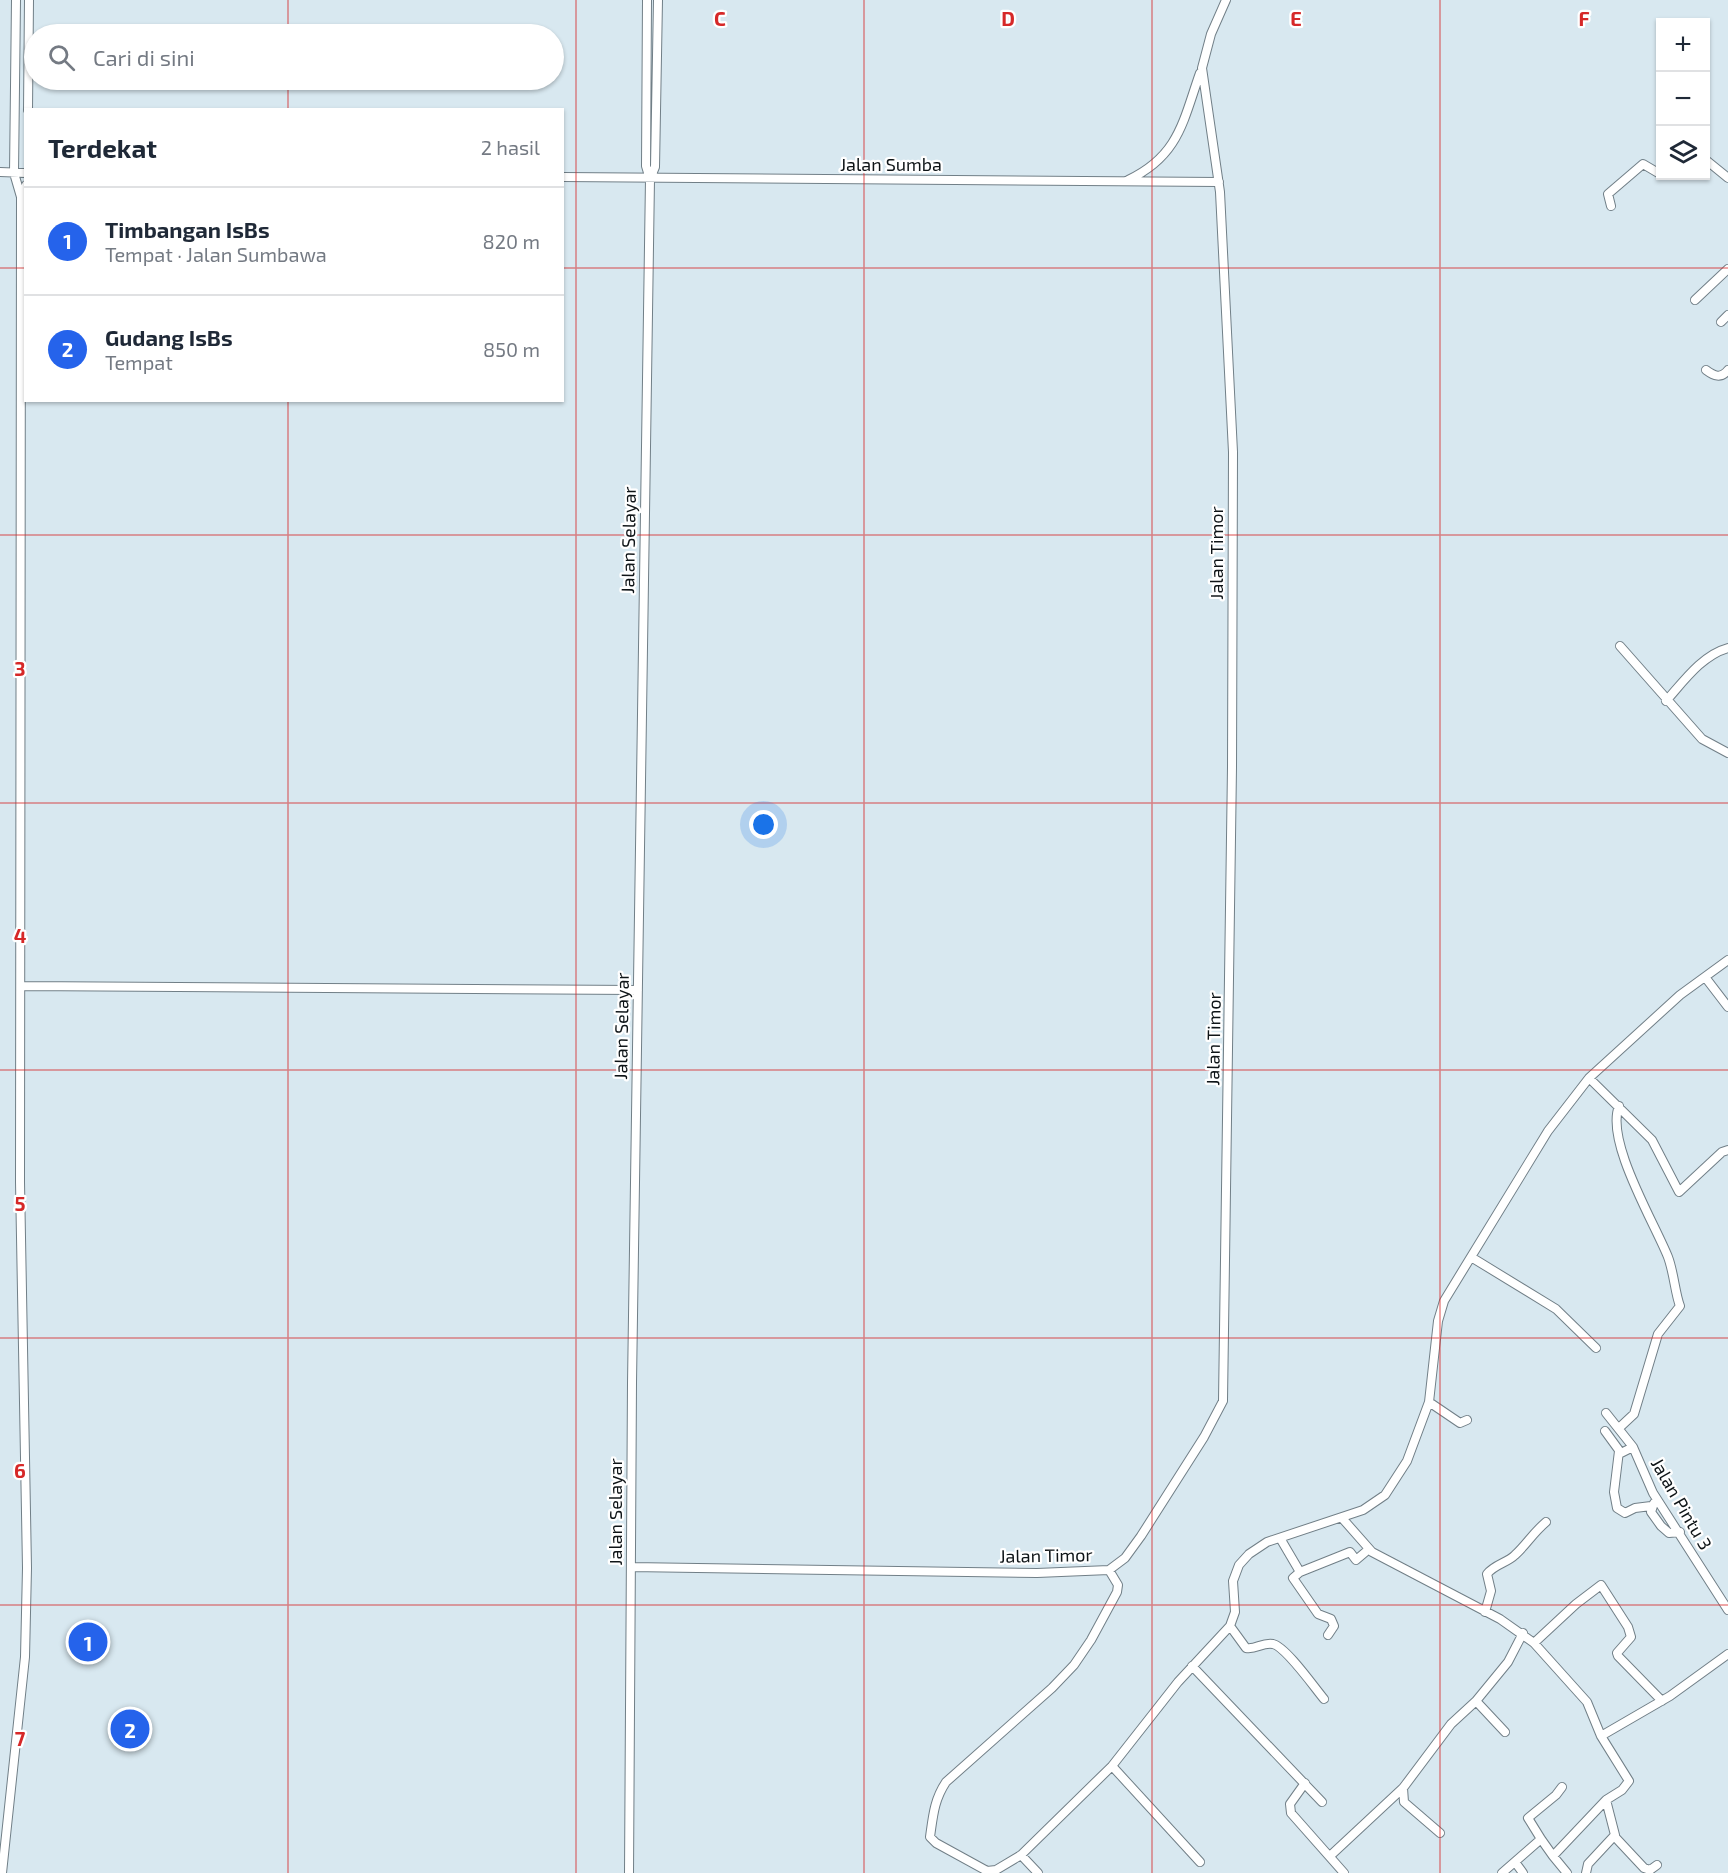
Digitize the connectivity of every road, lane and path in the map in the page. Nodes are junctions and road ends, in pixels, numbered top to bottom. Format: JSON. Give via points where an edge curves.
{"nodes":[{"id":1,"x":16,"y":0,"type":"edge"},
{"id":2,"x":29,"y":0,"type":"edge"},
{"id":3,"x":647,"y":0,"type":"edge"},
{"id":4,"x":658,"y":0,"type":"edge"},
{"id":5,"x":1226,"y":0,"type":"edge"},
{"id":6,"x":29,"y":24,"type":"edge"},
{"id":7,"x":1202,"y":68,"type":"junction"},
{"id":8,"x":28,"y":90,"type":"edge"},
{"id":9,"x":28,"y":108,"type":"edge"},
{"id":10,"x":1710,"y":163,"type":"edge"},
{"id":11,"x":0,"y":172,"type":"edge"},
{"id":12,"x":14,"y":172,"type":"junction"},
{"id":13,"x":1656,"y":172,"type":"edge"},
{"id":14,"x":24,"y":173,"type":"edge"},
{"id":15,"x":564,"y":177,"type":"edge"},
{"id":16,"x":1728,"y":178,"type":"edge"},
{"id":17,"x":650,"y":179,"type":"junction"},
{"id":18,"x":1127,"y":181,"type":"junction"},
{"id":19,"x":1219,"y":182,"type":"junction"},
{"id":20,"x":24,"y":189,"type":"edge"},
{"id":21,"x":21,"y":196,"type":"junction"},
{"id":22,"x":1611,"y":206,"type":"dead end"},
{"id":23,"x":1728,"y":269,"type":"edge"},
{"id":24,"x":1695,"y":300,"type":"dead end"},
{"id":25,"x":1728,"y":315,"type":"edge"},
{"id":26,"x":1721,"y":322,"type":"dead end"},
{"id":27,"x":1706,"y":370,"type":"dead end"},
{"id":28,"x":1728,"y":370,"type":"edge"},
{"id":29,"x":1620,"y":646,"type":"dead end"},
{"id":30,"x":1728,"y":648,"type":"edge"},
{"id":31,"x":1666,"y":701,"type":"junction"},
{"id":32,"x":1728,"y":753,"type":"edge"},
{"id":33,"x":1728,"y":960,"type":"edge"},
{"id":34,"x":1704,"y":977,"type":"junction"},
{"id":35,"x":22,"y":986,"type":"junction"},
{"id":36,"x":638,"y":990,"type":"junction"},
{"id":37,"x":1728,"y":1007,"type":"edge"},
{"id":38,"x":1589,"y":1078,"type":"junction"},
{"id":39,"x":1619,"y":1106,"type":"junction"},
{"id":40,"x":1728,"y":1150,"type":"edge"},
{"id":41,"x":1471,"y":1257,"type":"junction"},
{"id":42,"x":1596,"y":1348,"type":"dead end"},
{"id":43,"x":1429,"y":1402,"type":"junction"},
{"id":44,"x":1606,"y":1413,"type":"dead end"},
{"id":45,"x":1467,"y":1420,"type":"dead end"},
{"id":46,"x":1619,"y":1428,"type":"junction"},
{"id":47,"x":1605,"y":1431,"type":"dead end"},
{"id":48,"x":1633,"y":1447,"type":"junction"},
{"id":49,"x":1619,"y":1451,"type":"junction"},
{"id":50,"x":1657,"y":1499,"type":"junction"},
{"id":51,"x":1651,"y":1506,"type":"junction"},
{"id":52,"x":1342,"y":1518,"type":"junction"},
{"id":53,"x":1546,"y":1522,"type":"dead end"},
{"id":54,"x":1680,"y":1532,"type":"junction"},
{"id":55,"x":1280,"y":1538,"type":"junction"},
{"id":56,"x":1369,"y":1549,"type":"junction"},
{"id":57,"x":631,"y":1567,"type":"junction"},
{"id":58,"x":1109,"y":1570,"type":"junction"},
{"id":59,"x":1300,"y":1572,"type":"junction"},
{"id":60,"x":1728,"y":1610,"type":"edge"},
{"id":61,"x":1485,"y":1612,"type":"junction"},
{"id":62,"x":1230,"y":1626,"type":"junction"},
{"id":63,"x":1523,"y":1633,"type":"junction"},
{"id":64,"x":1328,"y":1635,"type":"dead end"},
{"id":65,"x":1534,"y":1643,"type":"junction"},
{"id":66,"x":1728,"y":1654,"type":"edge"},
{"id":67,"x":1192,"y":1666,"type":"junction"},
{"id":68,"x":1324,"y":1699,"type":"dead end"},
{"id":69,"x":1476,"y":1701,"type":"junction"},
{"id":70,"x":1662,"y":1701,"type":"junction"},
{"id":71,"x":1504,"y":1732,"type":"dead end"},
{"id":72,"x":1601,"y":1736,"type":"junction"},
{"id":73,"x":1112,"y":1766,"type":"junction"},
{"id":74,"x":1305,"y":1783,"type":"junction"},
{"id":75,"x":1562,"y":1787,"type":"dead end"},
{"id":76,"x":1403,"y":1788,"type":"junction"},
{"id":77,"x":1606,"y":1800,"type":"junction"},
{"id":78,"x":1322,"y":1802,"type":"dead end"},
{"id":79,"x":1440,"y":1833,"type":"dead end"},
{"id":80,"x":1615,"y":1837,"type":"junction"},
{"id":81,"x":1541,"y":1839,"type":"junction"},
{"id":82,"x":1021,"y":1855,"type":"junction"},
{"id":83,"x":1330,"y":1856,"type":"junction"},
{"id":84,"x":1553,"y":1856,"type":"junction"},
{"id":85,"x":1200,"y":1862,"type":"dead end"},
{"id":86,"x":1515,"y":1862,"type":"junction"},
{"id":87,"x":1657,"y":1865,"type":"dead end"},
{"id":88,"x":1584,"y":1871,"type":"edge"},
{"id":89,"x":2,"y":1873,"type":"edge"},
{"id":90,"x":629,"y":1873,"type":"edge"},
{"id":91,"x":1038,"y":1873,"type":"edge"},
{"id":92,"x":1344,"y":1873,"type":"edge"},
{"id":93,"x":1502,"y":1873,"type":"edge"},
{"id":94,"x":1523,"y":1873,"type":"edge"},
{"id":95,"x":1567,"y":1873,"type":"edge"}],
"edges":[{"from":1,"to":12,"type":"street"},
{"from":2,"to":6,"type":"street"},
{"from":3,"to":17,"type":"street","name":"Jalan Selayar","via":[[645,166]]},
{"from":4,"to":17,"type":"street","name":"Jalan Selayar","via":[[655,167]]},
{"from":5,"to":7,"type":"street","name":"Jalan Timor"},
{"from":7,"to":18,"type":"street","via":[[1174,143],[1155,165]]},
{"from":7,"to":19,"type":"street","name":"Jalan Timor"},
{"from":8,"to":9,"type":"street"},
{"from":10,"to":16,"type":"street"},
{"from":11,"to":12,"type":"street"},
{"from":12,"to":14,"type":"street"},
{"from":12,"to":21,"type":"street"},
{"from":13,"to":22,"type":"street","via":[[1643,164],[1608,194]]},
{"from":15,"to":17,"type":"street","name":"Jalan Sumba"},
{"from":17,"to":18,"type":"street","name":"Jalan Sumba"},
{"from":17,"to":36,"type":"street","name":"Jalan Selayar"},
{"from":18,"to":19,"type":"street","name":"Jalan Sumba"},
{"from":19,"to":58,"type":"street","name":"Jalan Timor","via":[[1233,452],[1224,1395],[1216,1417],[1141,1536],[1125,1558]]},
{"from":20,"to":21,"type":"street"},
{"from":21,"to":35,"type":"street"},
{"from":23,"to":24,"type":"street"},
{"from":25,"to":26,"type":"street"},
{"from":27,"to":28,"type":"street","via":[[1717,376]]},
{"from":29,"to":31,"type":"street"},
{"from":30,"to":31,"type":"street","via":[[1691,672]]},
{"from":31,"to":32,"type":"street","via":[[1701,739]]},
{"from":33,"to":34,"type":"street"},
{"from":34,"to":37,"type":"street"},
{"from":34,"to":38,"type":"street"},
{"from":35,"to":36,"type":"street"},
{"from":35,"to":89,"type":"street","via":[[25,1657]]},
{"from":36,"to":57,"type":"street","name":"Jalan Selayar"},
{"from":38,"to":39,"type":"street"},
{"from":38,"to":41,"type":"street","via":[[1548,1131]]},
{"from":39,"to":40,"type":"street","via":[[1652,1140],[1679,1192]]},
{"from":39,"to":46,"type":"street","via":[[1617,1125],[1623,1152],[1671,1265],[1680,1306],[1658,1334],[1634,1414]]},
{"from":41,"to":42,"type":"street","via":[[1556,1309]]},
{"from":41,"to":43,"type":"street","via":[[1444,1301],[1438,1321]]},
{"from":43,"to":45,"type":"street","via":[[1460,1422]]},
{"from":43,"to":52,"type":"street","via":[[1407,1461],[1392,1488],[1371,1506]]},
{"from":44,"to":46,"type":"street","name":"Jalan Pintu 3"},
{"from":46,"to":48,"type":"street","name":"Jalan Pintu 3"},
{"from":47,"to":49,"type":"street"},
{"from":48,"to":49,"type":"street","via":[[1622,1454]]},
{"from":48,"to":50,"type":"street","name":"Jalan Pintu 3"},
{"from":49,"to":51,"type":"street","via":[[1614,1492],[1617,1508],[1625,1513]]},
{"from":50,"to":51,"type":"street"},
{"from":50,"to":54,"type":"street","name":"Jalan Pintu 3"},
{"from":51,"to":54,"type":"street","via":[[1656,1521],[1666,1531]]},
{"from":52,"to":55,"type":"street"},
{"from":52,"to":56,"type":"street"},
{"from":53,"to":61,"type":"street","via":[[1515,1556],[1487,1574],[1491,1591]]},
{"from":54,"to":60,"type":"street","name":"Jalan Pintu 3"},
{"from":55,"to":59,"type":"street"},
{"from":55,"to":62,"type":"street","via":[[1257,1548],[1239,1565],[1233,1581],[1235,1612]]},
{"from":56,"to":59,"type":"street","via":[[1356,1560],[1350,1552]]},
{"from":56,"to":61,"type":"street"},
{"from":57,"to":58,"type":"street","name":"Jalan Timor","via":[[1037,1573]]},
{"from":57,"to":90,"type":"street","name":"Jalan Selayar"},
{"from":58,"to":82,"type":"street","via":[[1118,1585],[1117,1592],[1074,1665],[946,1782],[934,1806],[930,1837],[981,1869],[992,1872]]},
{"from":59,"to":64,"type":"street","via":[[1293,1578],[1309,1604],[1318,1614],[1331,1619],[1334,1626]]},
{"from":61,"to":63,"type":"street"},
{"from":62,"to":67,"type":"street"},
{"from":62,"to":68,"type":"street","via":[[1244,1647],[1252,1649],[1266,1643],[1279,1646]]},
{"from":63,"to":65,"type":"street"},
{"from":63,"to":69,"type":"street","via":[[1508,1662]]},
{"from":65,"to":70,"type":"street","via":[[1601,1585],[1631,1637],[1618,1656]]},
{"from":65,"to":72,"type":"street","via":[[1587,1702]]},
{"from":66,"to":70,"type":"street"},
{"from":67,"to":73,"type":"street"},
{"from":67,"to":74,"type":"street"},
{"from":69,"to":71,"type":"street"},
{"from":69,"to":76,"type":"street","via":[[1451,1724]]},
{"from":70,"to":72,"type":"street"},
{"from":72,"to":77,"type":"street","via":[[1629,1781],[1622,1791]]},
{"from":73,"to":82,"type":"street"},
{"from":73,"to":85,"type":"street"},
{"from":74,"to":78,"type":"street"},
{"from":74,"to":83,"type":"street","via":[[1290,1804],[1290,1811]]},
{"from":75,"to":81,"type":"street","via":[[1528,1818]]},
{"from":76,"to":79,"type":"street","via":[[1404,1802]]},
{"from":76,"to":83,"type":"street"},
{"from":77,"to":80,"type":"street"},
{"from":77,"to":84,"type":"street"},
{"from":80,"to":87,"type":"street","via":[[1644,1869]]},
{"from":80,"to":88,"type":"street"},
{"from":81,"to":84,"type":"street"},
{"from":81,"to":86,"type":"street"},
{"from":82,"to":91,"type":"street"},
{"from":83,"to":92,"type":"street"},
{"from":84,"to":95,"type":"street"},
{"from":86,"to":93,"type":"street"},
{"from":86,"to":94,"type":"street"}]}
